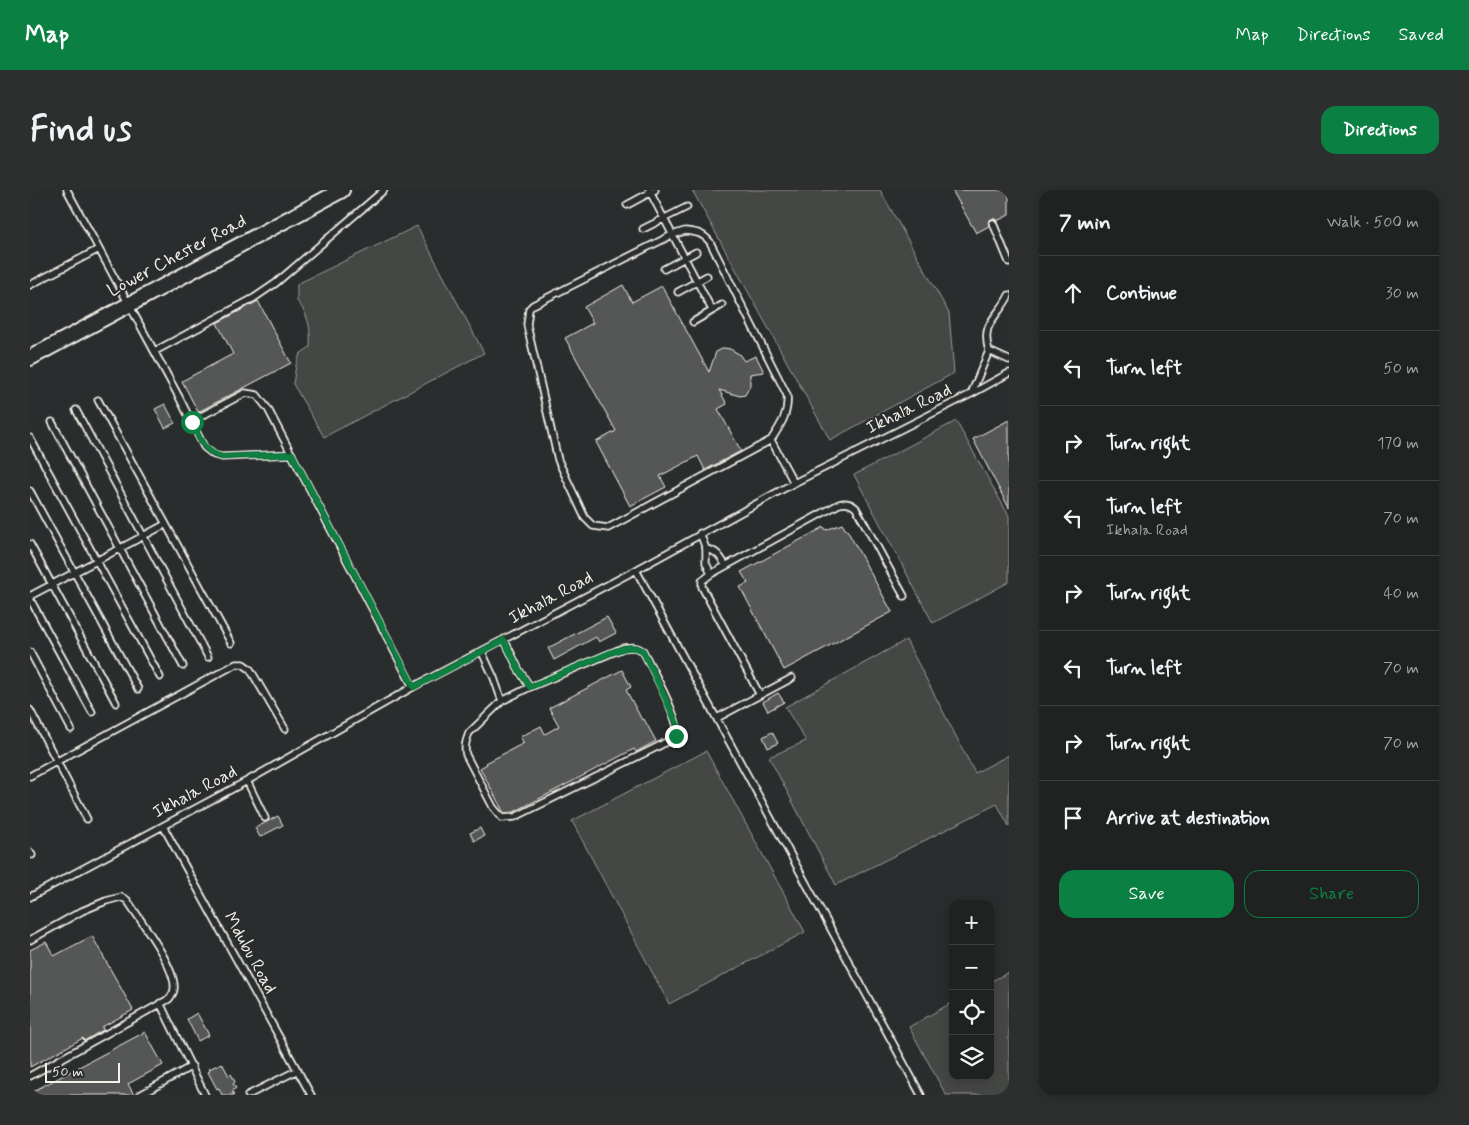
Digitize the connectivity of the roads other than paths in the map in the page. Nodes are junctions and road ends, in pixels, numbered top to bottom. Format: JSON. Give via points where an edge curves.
{"nodes":[{"id":1,"x":67,"y":190,"type":"edge"},
{"id":2,"x":342,"y":190,"type":"edge"},
{"id":3,"x":384,"y":190,"type":"edge"},
{"id":4,"x":652,"y":191,"type":"edge"},
{"id":5,"x":627,"y":205,"type":"dead end"},
{"id":6,"x":686,"y":207,"type":"dead end"},
{"id":7,"x":665,"y":218,"type":"junction"},
{"id":8,"x":993,"y":224,"type":"dead end"},
{"id":9,"x":643,"y":229,"type":"dead end"},
{"id":10,"x":672,"y":235,"type":"junction"},
{"id":11,"x":99,"y":249,"type":"junction"},
{"id":12,"x":696,"y":252,"type":"dead end"},
{"id":13,"x":686,"y":258,"type":"junction"},
{"id":14,"x":1009,"y":262,"type":"edge"},
{"id":15,"x":664,"y":269,"type":"dead end"},
{"id":16,"x":707,"y":276,"type":"dead end"},
{"id":17,"x":698,"y":281,"type":"junction"},
{"id":18,"x":30,"y":284,"type":"edge"},
{"id":19,"x":678,"y":292,"type":"dead end"},
{"id":20,"x":1009,"y":295,"type":"edge"},
{"id":21,"x":129,"y":304,"type":"junction"},
{"id":22,"x":722,"y":305,"type":"dead end"},
{"id":23,"x":1006,"y":306,"type":"edge"},
{"id":24,"x":712,"y":310,"type":"junction"},
{"id":25,"x":693,"y":322,"type":"dead end"},
{"id":26,"x":155,"y":351,"type":"junction"},
{"id":27,"x":989,"y":351,"type":"junction"},
{"id":28,"x":30,"y":358,"type":"edge"},
{"id":29,"x":1009,"y":360,"type":"edge"},
{"id":30,"x":1009,"y":373,"type":"edge"},
{"id":31,"x":971,"y":394,"type":"junction"},
{"id":32,"x":98,"y":400,"type":"dead end"},
{"id":33,"x":76,"y":410,"type":"dead end"},
{"id":34,"x":52,"y":422,"type":"dead end"},
{"id":35,"x":192,"y":422,"type":"junction"},
{"id":36,"x":30,"y":438,"type":"edge"},
{"id":37,"x":771,"y":440,"type":"junction"},
{"id":38,"x":292,"y":454,"type":"junction"},
{"id":39,"x":794,"y":482,"type":"junction"},
{"id":40,"x":30,"y":491,"type":"edge"},
{"id":41,"x":166,"y":524,"type":"junction"},
{"id":42,"x":700,"y":533,"type":"junction"},
{"id":43,"x":144,"y":535,"type":"junction"},
{"id":44,"x":30,"y":544,"type":"edge"},
{"id":45,"x":119,"y":547,"type":"junction"},
{"id":46,"x":706,"y":549,"type":"junction"},
{"id":47,"x":97,"y":560,"type":"junction"},
{"id":48,"x":726,"y":566,"type":"junction"},
{"id":49,"x":636,"y":570,"type":"junction"},
{"id":50,"x":74,"y":571,"type":"junction"},
{"id":51,"x":711,"y":574,"type":"junction"},
{"id":52,"x":52,"y":583,"type":"junction"},
{"id":53,"x":904,"y":596,"type":"dead end"},
{"id":54,"x":30,"y":598,"type":"edge"},
{"id":55,"x":504,"y":640,"type":"junction"},
{"id":56,"x":231,"y":643,"type":"dead end"},
{"id":57,"x":30,"y":652,"type":"edge"},
{"id":58,"x":482,"y":652,"type":"junction"},
{"id":59,"x":208,"y":656,"type":"dead end"},
{"id":60,"x":183,"y":666,"type":"dead end"},
{"id":61,"x":160,"y":677,"type":"dead end"},
{"id":62,"x":792,"y":678,"type":"dead end"},
{"id":63,"x":414,"y":687,"type":"junction"},
{"id":64,"x":530,"y":687,"type":"junction"},
{"id":65,"x":138,"y":689,"type":"dead end"},
{"id":66,"x":760,"y":695,"type":"junction"},
{"id":67,"x":502,"y":701,"type":"junction"},
{"id":68,"x":116,"y":703,"type":"dead end"},
{"id":69,"x":30,"y":710,"type":"edge"},
{"id":70,"x":92,"y":712,"type":"dead end"},
{"id":71,"x":717,"y":718,"type":"junction"},
{"id":72,"x":71,"y":729,"type":"dead end"},
{"id":73,"x":285,"y":729,"type":"dead end"},
{"id":74,"x":57,"y":761,"type":"junction"},
{"id":75,"x":30,"y":776,"type":"edge"},
{"id":76,"x":247,"y":781,"type":"junction"},
{"id":77,"x":266,"y":818,"type":"dead end"},
{"id":78,"x":87,"y":819,"type":"dead end"},
{"id":79,"x":163,"y":826,"type":"junction"},
{"id":80,"x":30,"y":897,"type":"edge"},
{"id":81,"x":30,"y":940,"type":"edge"},
{"id":82,"x":160,"y":1003,"type":"junction"},
{"id":83,"x":192,"y":1066,"type":"junction"},
{"id":84,"x":298,"y":1070,"type":"junction"},
{"id":85,"x":30,"y":1076,"type":"edge"},
{"id":86,"x":140,"y":1095,"type":"edge"},
{"id":87,"x":205,"y":1095,"type":"edge"},
{"id":88,"x":248,"y":1095,"type":"edge"},
{"id":89,"x":311,"y":1095,"type":"edge"},
{"id":90,"x":921,"y":1095,"type":"edge"}],
"edges":[{"from":1,"to":11,"type":"lane"},
{"from":2,"to":21,"type":"street","name":"Lower Chester Road"},
{"from":3,"to":26,"type":"lane","via":[[254,298]]},
{"from":4,"to":5,"type":"lane"},
{"from":4,"to":7,"type":"lane"},
{"from":6,"to":7,"type":"lane"},
{"from":7,"to":9,"type":"lane"},
{"from":7,"to":10,"type":"lane"},
{"from":8,"to":14,"type":"lane"},
{"from":10,"to":13,"type":"lane"},
{"from":10,"to":37,"type":"lane","via":[[685,231],[699,232],[710,242],[787,395],[788,409]]},
{"from":10,"to":37,"type":"lane","via":[[529,309],[527,325],[558,460],[585,518],[593,526],[608,528]]},
{"from":11,"to":18,"type":"lane"},
{"from":11,"to":21,"type":"lane"},
{"from":12,"to":13,"type":"lane"},
{"from":13,"to":15,"type":"lane"},
{"from":13,"to":17,"type":"lane"},
{"from":16,"to":17,"type":"lane"},
{"from":17,"to":19,"type":"lane"},
{"from":17,"to":24,"type":"lane"},
{"from":20,"to":23,"type":"lane"},
{"from":21,"to":26,"type":"lane"},
{"from":21,"to":28,"type":"street","name":"Lower Chester Road"},
{"from":22,"to":24,"type":"lane"},
{"from":23,"to":27,"type":"lane","via":[[990,321],[986,330]]},
{"from":24,"to":25,"type":"lane"},
{"from":26,"to":35,"type":"lane"},
{"from":27,"to":29,"type":"lane"},
{"from":27,"to":31,"type":"lane"},
{"from":30,"to":31,"type":"lane","name":"Ikhala Road"},
{"from":31,"to":39,"type":"lane","name":"Ikhala Road"},
{"from":32,"to":41,"type":"lane"},
{"from":33,"to":43,"type":"lane"},
{"from":34,"to":45,"type":"lane"},
{"from":35,"to":38,"type":"lane","via":[[204,447],[214,455]]},
{"from":35,"to":38,"type":"lane","via":[[245,394],[257,395]]},
{"from":36,"to":47,"type":"lane"},
{"from":37,"to":39,"type":"lane"},
{"from":38,"to":63,"type":"lane"},
{"from":39,"to":42,"type":"lane","name":"Ikhala Road"},
{"from":40,"to":50,"type":"lane"},
{"from":41,"to":43,"type":"lane"},
{"from":41,"to":56,"type":"lane"},
{"from":42,"to":46,"type":"lane"},
{"from":42,"to":49,"type":"lane","name":"Ikhala Road"},
{"from":43,"to":45,"type":"lane"},
{"from":43,"to":59,"type":"lane"},
{"from":44,"to":52,"type":"lane"},
{"from":45,"to":47,"type":"lane"},
{"from":45,"to":60,"type":"lane"},
{"from":46,"to":48,"type":"lane","via":[[720,555]]},
{"from":46,"to":51,"type":"lane","via":[[706,563]]},
{"from":47,"to":50,"type":"lane"},
{"from":47,"to":61,"type":"lane"},
{"from":48,"to":51,"type":"lane"},
{"from":48,"to":53,"type":"lane","via":[[839,504],[848,503],[856,508]]},
{"from":49,"to":55,"type":"lane","name":"Ikhala Road"},
{"from":49,"to":71,"type":"lane"},
{"from":50,"to":52,"type":"lane"},
{"from":50,"to":65,"type":"lane"},
{"from":51,"to":66,"type":"lane","via":[[702,581],[702,587]]},
{"from":52,"to":54,"type":"lane"},
{"from":52,"to":68,"type":"lane"},
{"from":54,"to":70,"type":"lane"},
{"from":55,"to":58,"type":"lane","name":"Ikhala Road"},
{"from":55,"to":64,"type":"lane"},
{"from":57,"to":72,"type":"lane"},
{"from":58,"to":63,"type":"lane","name":"Ikhala Road"},
{"from":58,"to":67,"type":"lane"},
{"from":62,"to":66,"type":"lane"},
{"from":63,"to":76,"type":"lane","name":"Ikhala Road"},
{"from":64,"to":67,"type":"lane"},
{"from":64,"to":67,"type":"lane","via":[[623,648],[639,648],[672,711],[678,726],[677,734],[663,744],[515,817],[502,818],[493,807],[465,748],[469,733]]},
{"from":66,"to":71,"type":"lane"},
{"from":69,"to":74,"type":"lane"},
{"from":71,"to":90,"type":"lane"},
{"from":73,"to":74,"type":"lane","via":[[250,669],[236,664]]},
{"from":74,"to":75,"type":"lane"},
{"from":74,"to":78,"type":"lane"},
{"from":76,"to":77,"type":"lane"},
{"from":76,"to":79,"type":"lane","name":"Ikhala Road"},
{"from":79,"to":80,"type":"lane","name":"Ikhala Road"},
{"from":79,"to":84,"type":"lane","name":"Mdubu Road"},
{"from":81,"to":82,"type":"lane","via":[[82,911],[121,897],[127,900],[172,972],[173,994]]},
{"from":82,"to":83,"type":"lane"},
{"from":82,"to":85,"type":"lane"},
{"from":83,"to":86,"type":"lane"},
{"from":83,"to":87,"type":"lane"},
{"from":84,"to":88,"type":"lane"},
{"from":84,"to":89,"type":"lane","name":"Mdubu Road"}]}
